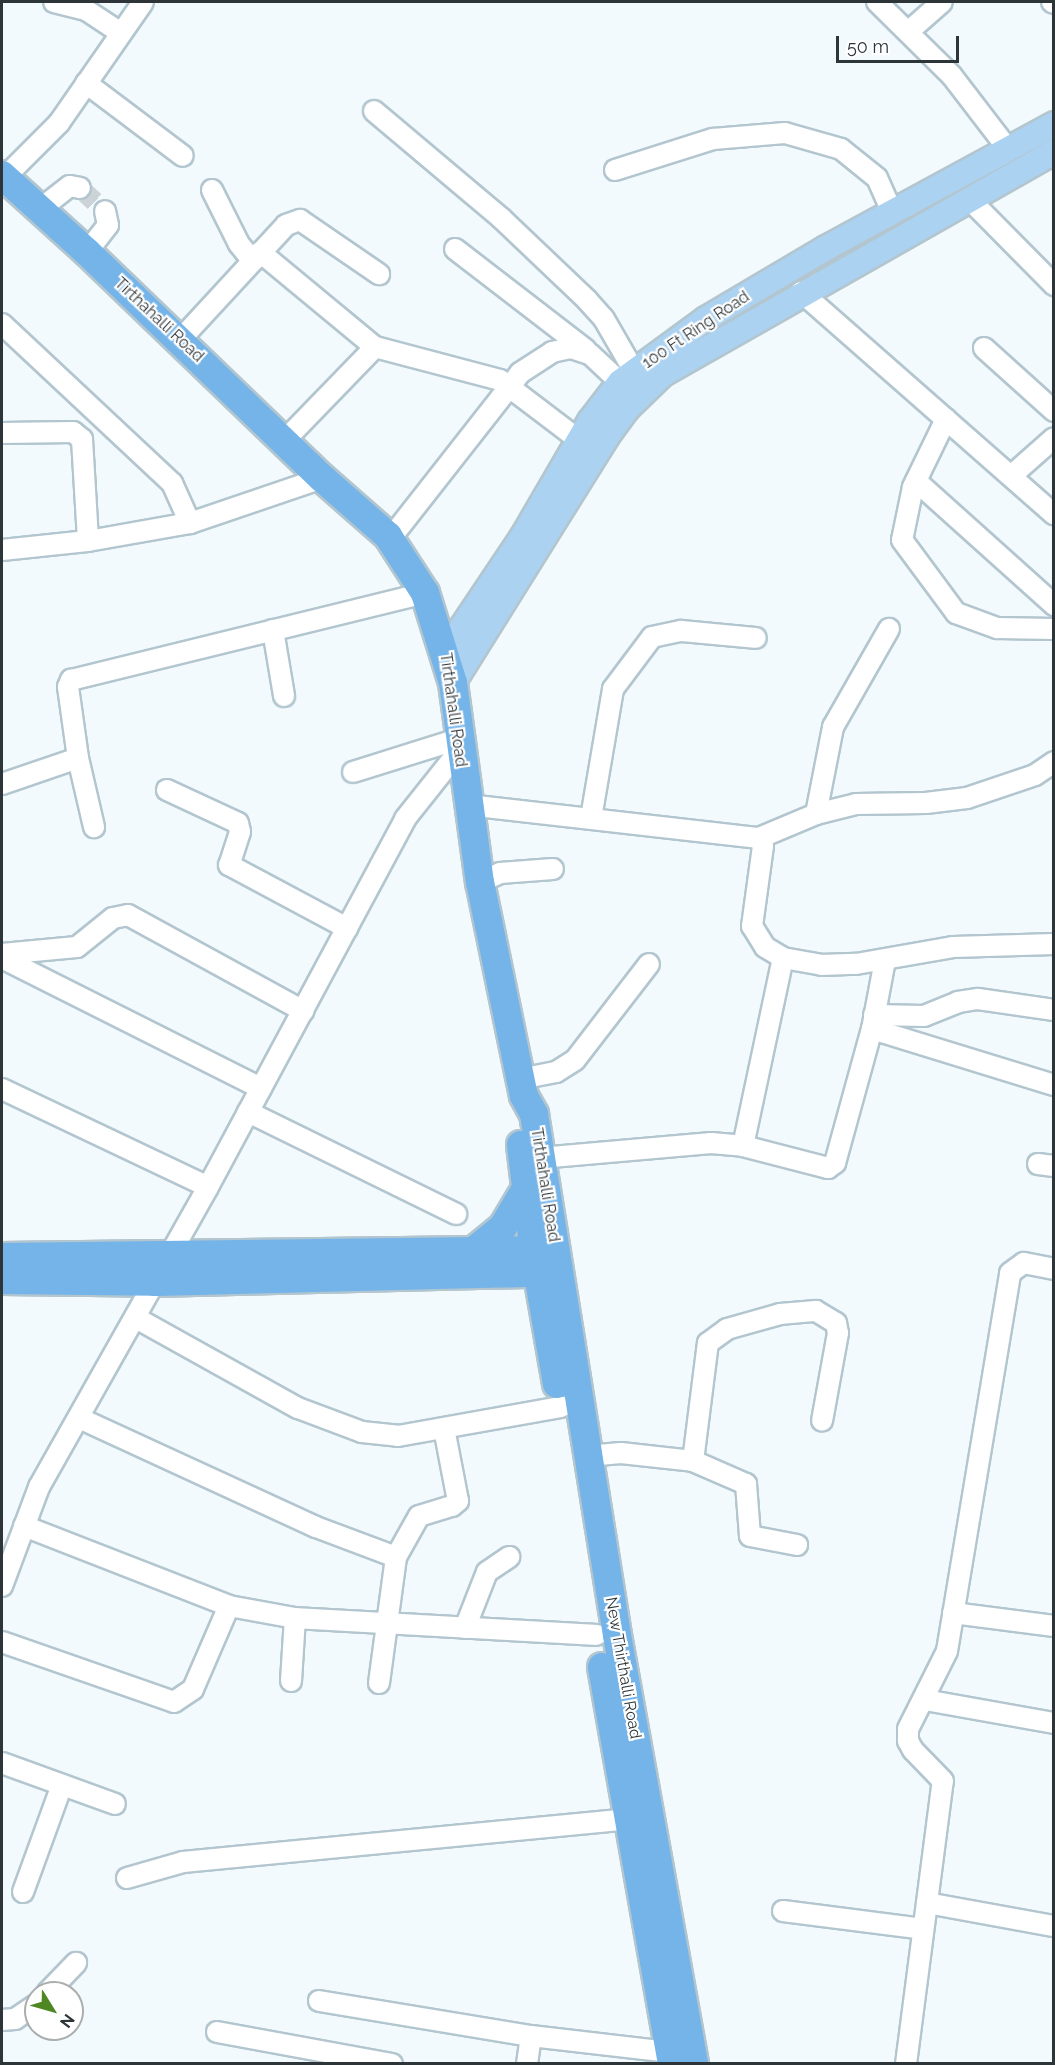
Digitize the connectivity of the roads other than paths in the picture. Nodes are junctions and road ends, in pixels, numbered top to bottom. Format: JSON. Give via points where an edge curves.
{"nodes":[{"id":1,"x":54,"y":2,"type":"edge"},
{"id":2,"x":143,"y":2,"type":"edge"},
{"id":3,"x":877,"y":2,"type":"edge"},
{"id":4,"x":942,"y":2,"type":"edge"},
{"id":5,"x":908,"y":32,"type":"junction"},
{"id":6,"x":121,"y":33,"type":"junction"},
{"id":7,"x":86,"y":82,"type":"junction"},
{"id":8,"x":374,"y":111,"type":"dead end"},
{"id":9,"x":1053,"y":124,"type":"edge"},
{"id":10,"x":1008,"y":149,"type":"junction"},
{"id":11,"x":1053,"y":152,"type":"edge"},
{"id":12,"x":183,"y":156,"type":"dead end"},
{"id":13,"x":615,"y":171,"type":"dead end"},
{"id":14,"x":3,"y":177,"type":"edge"},
{"id":15,"x":80,"y":188,"type":"dead end"},
{"id":16,"x":212,"y":190,"type":"dead end"},
{"id":17,"x":970,"y":200,"type":"junction"},
{"id":18,"x":39,"y":210,"type":"junction"},
{"id":19,"x":105,"y":211,"type":"dead end"},
{"id":20,"x":892,"y":212,"type":"junction"},
{"id":21,"x":455,"y":249,"type":"dead end"},
{"id":22,"x":87,"y":252,"type":"junction"},
{"id":23,"x":256,"y":256,"type":"junction"},
{"id":24,"x":379,"y":274,"type":"dead end"},
{"id":25,"x":1053,"y":285,"type":"edge"},
{"id":26,"x":801,"y":292,"type":"junction"},
{"id":27,"x":2,"y":324,"type":"edge"},
{"id":28,"x":180,"y":340,"type":"junction"},
{"id":29,"x":375,"y":347,"type":"junction"},
{"id":30,"x":984,"y":348,"type":"dead end"},
{"id":31,"x":590,"y":354,"type":"junction"},
{"id":32,"x":627,"y":376,"type":"junction"},
{"id":33,"x":512,"y":386,"type":"junction"},
{"id":34,"x":1053,"y":411,"type":"edge"},
{"id":35,"x":946,"y":419,"type":"junction"},
{"id":36,"x":2,"y":433,"type":"edge"},
{"id":37,"x":1053,"y":438,"type":"edge"},
{"id":38,"x":285,"y":440,"type":"junction"},
{"id":39,"x":579,"y":440,"type":"junction"},
{"id":40,"x":1011,"y":476,"type":"junction"},
{"id":41,"x":322,"y":478,"type":"junction"},
{"id":42,"x":916,"y":481,"type":"junction"},
{"id":43,"x":1053,"y":514,"type":"edge"},
{"id":44,"x":190,"y":523,"type":"junction"},
{"id":45,"x":390,"y":539,"type":"junction"},
{"id":46,"x":88,"y":541,"type":"junction"},
{"id":47,"x":2,"y":550,"type":"edge"},
{"id":48,"x":425,"y":593,"type":"junction"},
{"id":49,"x":1053,"y":605,"type":"edge"},
{"id":50,"x":889,"y":629,"type":"dead end"},
{"id":51,"x":1053,"y":629,"type":"edge"},
{"id":52,"x":273,"y":630,"type":"junction"},
{"id":53,"x":756,"y":638,"type":"dead end"},
{"id":54,"x":446,"y":651,"type":"junction"},
{"id":55,"x":453,"y":683,"type":"junction"},
{"id":56,"x":284,"y":696,"type":"dead end"},
{"id":57,"x":459,"y":745,"type":"junction"},
{"id":58,"x":78,"y":758,"type":"junction"},
{"id":59,"x":1053,"y":762,"type":"edge"},
{"id":60,"x":353,"y":772,"type":"dead end"},
{"id":61,"x":2,"y":784,"type":"edge"},
{"id":62,"x":167,"y":790,"type":"dead end"},
{"id":63,"x":468,"y":805,"type":"junction"},
{"id":64,"x":816,"y":814,"type":"junction"},
{"id":65,"x":591,"y":818,"type":"junction"},
{"id":66,"x":94,"y":827,"type":"dead end"},
{"id":67,"x":759,"y":838,"type":"junction"},
{"id":68,"x":553,"y":869,"type":"dead end"},
{"id":69,"x":480,"y":882,"type":"junction"},
{"id":70,"x":347,"y":928,"type":"junction"},
{"id":71,"x":1053,"y":944,"type":"edge"},
{"id":72,"x":2,"y":956,"type":"edge"},
{"id":73,"x":783,"y":958,"type":"junction"},
{"id":74,"x":885,"y":960,"type":"junction"},
{"id":75,"x":649,"y":964,"type":"dead end"},
{"id":76,"x":1053,"y":1010,"type":"edge"},
{"id":77,"x":303,"y":1011,"type":"junction"},
{"id":78,"x":873,"y":1022,"type":"junction"},
{"id":79,"x":1053,"y":1085,"type":"edge"},
{"id":80,"x":522,"y":1087,"type":"junction"},
{"id":81,"x":261,"y":1088,"type":"junction"},
{"id":82,"x":2,"y":1089,"type":"edge"},
{"id":83,"x":248,"y":1112,"type":"junction"},
{"id":84,"x":742,"y":1146,"type":"junction"},
{"id":85,"x":540,"y":1158,"type":"junction"},
{"id":86,"x":208,"y":1187,"type":"junction"},
{"id":87,"x":525,"y":1190,"type":"junction"},
{"id":88,"x":456,"y":1214,"type":"dead end"},
{"id":89,"x":471,"y":1253,"type":"junction"},
{"id":90,"x":2,"y":1257,"type":"edge"},
{"id":91,"x":546,"y":1262,"type":"junction"},
{"id":92,"x":1053,"y":1269,"type":"edge"},
{"id":93,"x":160,"y":1270,"type":"junction"},
{"id":94,"x":490,"y":1275,"type":"junction"},
{"id":95,"x":2,"y":1280,"type":"edge"},
{"id":96,"x":546,"y":1317,"type":"junction"},
{"id":97,"x":136,"y":1318,"type":"junction"},
{"id":98,"x":561,"y":1407,"type":"junction"},
{"id":99,"x":79,"y":1418,"type":"junction"},
{"id":100,"x":822,"y":1421,"type":"dead end"},
{"id":101,"x":444,"y":1428,"type":"junction"},
{"id":102,"x":587,"y":1456,"type":"junction"},
{"id":103,"x":693,"y":1461,"type":"junction"},
{"id":104,"x":24,"y":1527,"type":"junction"},
{"id":105,"x":797,"y":1545,"type":"dead end"},
{"id":106,"x":396,"y":1557,"type":"junction"},
{"id":107,"x":509,"y":1557,"type":"dead end"},
{"id":108,"x":2,"y":1586,"type":"edge"},
{"id":109,"x":229,"y":1606,"type":"junction"},
{"id":110,"x":953,"y":1613,"type":"junction"},
{"id":111,"x":295,"y":1618,"type":"junction"},
{"id":112,"x":385,"y":1624,"type":"junction"},
{"id":113,"x":1053,"y":1626,"type":"edge"},
{"id":114,"x":465,"y":1628,"type":"junction"},
{"id":115,"x":597,"y":1635,"type":"junction"},
{"id":116,"x":2,"y":1642,"type":"edge"},
{"id":117,"x":291,"y":1681,"type":"dead end"},
{"id":118,"x":379,"y":1683,"type":"dead end"},
{"id":119,"x":925,"y":1700,"type":"junction"},
{"id":120,"x":1053,"y":1723,"type":"edge"},
{"id":121,"x":2,"y":1763,"type":"edge"},
{"id":122,"x":62,"y":1785,"type":"junction"},
{"id":123,"x":115,"y":1804,"type":"dead end"},
{"id":124,"x":627,"y":1819,"type":"junction"},
{"id":125,"x":127,"y":1878,"type":"dead end"},
{"id":126,"x":23,"y":1892,"type":"dead end"},
{"id":127,"x":927,"y":1903,"type":"junction"},
{"id":128,"x":783,"y":1911,"type":"dead end"},
{"id":129,"x":1053,"y":1926,"type":"edge"},
{"id":130,"x":923,"y":1929,"type":"junction"},
{"id":131,"x":76,"y":1963,"type":"dead end"},
{"id":132,"x":59,"y":1981,"type":"edge"},
{"id":133,"x":319,"y":2001,"type":"dead end"},
{"id":134,"x":24,"y":2015,"type":"edge"},
{"id":135,"x":2,"y":2020,"type":"edge"},
{"id":136,"x":217,"y":2032,"type":"dead end"},
{"id":137,"x":531,"y":2036,"type":"junction"},
{"id":138,"x":667,"y":2049,"type":"edge"},
{"id":139,"x":392,"y":2064,"type":"edge"},
{"id":140,"x":527,"y":2064,"type":"edge"},
{"id":141,"x":906,"y":2064,"type":"edge"}],
"edges":[{"from":1,"to":6,"type":"street","via":[[86,10]]},
{"from":2,"to":6,"type":"street"},
{"from":3,"to":5,"type":"street"},
{"from":4,"to":5,"type":"street"},
{"from":5,"to":10,"type":"street","via":[[952,76]]},
{"from":6,"to":7,"type":"street"},
{"from":7,"to":12,"type":"street"},
{"from":7,"to":14,"type":"street","via":[[58,123]]},
{"from":8,"to":32,"type":"street","via":[[501,218],[587,300],[604,319]]},
{"from":9,"to":10,"type":"main road","name":"100 Ft Ring Road"},
{"from":10,"to":20,"type":"main road","name":"100 Ft Ring Road"},
{"from":11,"to":17,"type":"main road","name":"100 Ft Ring Road"},
{"from":13,"to":20,"type":"street","via":[[713,139],[785,133],[842,149],[877,178]]},
{"from":14,"to":18,"type":"highway","name":"Tirthahalli Road"},
{"from":15,"to":18,"type":"street","via":[[70,186]]},
{"from":16,"to":23,"type":"street","via":[[239,244]]},
{"from":17,"to":25,"type":"street"},
{"from":17,"to":26,"type":"main road","name":"100 Ft Ring Road"},
{"from":18,"to":22,"type":"highway","name":"Tirthahalli Road"},
{"from":19,"to":22,"type":"street","via":[[108,225]]},
{"from":20,"to":32,"type":"main road","name":"100 Ft Ring Road","via":[[706,319]]},
{"from":21,"to":31,"type":"street"},
{"from":22,"to":28,"type":"highway","name":"Tirthahalli Road"},
{"from":23,"to":24,"type":"street","via":[[286,225],[300,220]]},
{"from":23,"to":28,"type":"street"},
{"from":23,"to":29,"type":"street"},
{"from":26,"to":35,"type":"street"},
{"from":26,"to":55,"type":"main road","name":"100 Ft Ring Road","via":[[687,357],[627,409]]},
{"from":27,"to":44,"type":"street","via":[[172,483]]},
{"from":28,"to":38,"type":"highway","name":"Tirthahalli Road"},
{"from":29,"to":33,"type":"street"},
{"from":29,"to":38,"type":"street"},
{"from":30,"to":34,"type":"street"},
{"from":31,"to":32,"type":"street"},
{"from":31,"to":33,"type":"street","via":[[571,348],[552,352],[520,373]]},
{"from":32,"to":39,"type":"main road","name":"100 Ft Ring Road"},
{"from":33,"to":39,"type":"street"},
{"from":33,"to":45,"type":"street"},
{"from":35,"to":40,"type":"street"},
{"from":35,"to":42,"type":"street"},
{"from":36,"to":46,"type":"street","via":[[73,432],[82,439]]},
{"from":37,"to":40,"type":"street"},
{"from":38,"to":41,"type":"highway","name":"Tirthahalli Road"},
{"from":39,"to":54,"type":"main road","name":"100 Ft Ring Road","via":[[523,536]]},
{"from":40,"to":43,"type":"street"},
{"from":41,"to":44,"type":"street"},
{"from":41,"to":45,"type":"highway","name":"Tirthahalli Road"},
{"from":42,"to":49,"type":"street"},
{"from":42,"to":51,"type":"street","via":[[902,540],[956,613],[997,628]]},
{"from":44,"to":46,"type":"street"},
{"from":45,"to":48,"type":"highway","name":"Tirthahalli Road"},
{"from":46,"to":47,"type":"street"},
{"from":48,"to":52,"type":"street"},
{"from":48,"to":54,"type":"highway","name":"Tirthahalli Road"},
{"from":50,"to":64,"type":"street","via":[[832,727]]},
{"from":52,"to":56,"type":"street"},
{"from":52,"to":58,"type":"street","via":[[71,680],[68,687]]},
{"from":53,"to":65,"type":"street","via":[[681,631],[652,637],[613,689]]},
{"from":54,"to":55,"type":"highway","name":"Tirthahalli Road"},
{"from":55,"to":57,"type":"highway","name":"Tirthahalli Road"},
{"from":57,"to":60,"type":"street"},
{"from":57,"to":63,"type":"highway","name":"Tirthahalli Road"},
{"from":57,"to":70,"type":"street","via":[[405,819]]},
{"from":58,"to":61,"type":"street"},
{"from":58,"to":66,"type":"street"},
{"from":59,"to":64,"type":"street","via":[[1035,775],[967,798],[856,804]]},
{"from":62,"to":70,"type":"street","via":[[238,823],[240,832],[228,860],[232,867]]},
{"from":63,"to":65,"type":"street"},
{"from":63,"to":69,"type":"highway","name":"Tirthahalli Road"},
{"from":64,"to":67,"type":"street"},
{"from":65,"to":67,"type":"street"},
{"from":67,"to":73,"type":"street","via":[[764,846],[752,926],[765,947]]},
{"from":68,"to":69,"type":"street","via":[[500,873]]},
{"from":69,"to":80,"type":"highway","name":"Tirthahalli Road"},
{"from":70,"to":77,"type":"street"},
{"from":71,"to":74,"type":"street","via":[[953,947]]},
{"from":72,"to":77,"type":"street","via":[[77,947],[113,918],[128,915]]},
{"from":72,"to":81,"type":"street"},
{"from":73,"to":74,"type":"street","via":[[821,965]]},
{"from":73,"to":84,"type":"street"},
{"from":74,"to":78,"type":"street"},
{"from":75,"to":80,"type":"street","via":[[575,1060]]},
{"from":76,"to":78,"type":"street","via":[[978,999],[958,1002],[924,1016]]},
{"from":77,"to":81,"type":"street"},
{"from":78,"to":79,"type":"street"},
{"from":78,"to":84,"type":"street","via":[[835,1163],[819,1168]]},
{"from":80,"to":85,"type":"highway","name":"Tirthahalli Road","via":[[534,1114]]},
{"from":80,"to":87,"type":"highway","via":[[519,1118]]},
{"from":81,"to":83,"type":"street"},
{"from":82,"to":86,"type":"street"},
{"from":83,"to":86,"type":"street"},
{"from":83,"to":88,"type":"street"},
{"from":84,"to":85,"type":"street","via":[[686,1143]]},
{"from":85,"to":91,"type":"highway","name":"Tirthahalli Road"},
{"from":86,"to":93,"type":"street"},
{"from":87,"to":89,"type":"highway","via":[[503,1227]]},
{"from":87,"to":91,"type":"highway"},
{"from":89,"to":91,"type":"highway"},
{"from":89,"to":93,"type":"highway"},
{"from":90,"to":93,"type":"highway"},
{"from":91,"to":94,"type":"highway"},
{"from":91,"to":96,"type":"highway"},
{"from":91,"to":102,"type":"highway","name":"New Thirthalli Road"},
{"from":92,"to":110,"type":"street","via":[[1024,1263],[1010,1273]]},
{"from":93,"to":94,"type":"highway"},
{"from":93,"to":95,"type":"highway"},
{"from":93,"to":97,"type":"street"},
{"from":94,"to":96,"type":"highway","via":[[534,1303]]},
{"from":96,"to":98,"type":"highway"},
{"from":97,"to":99,"type":"street"},
{"from":97,"to":101,"type":"street","via":[[298,1408],[362,1432],[398,1436]]},
{"from":98,"to":101,"type":"street"},
{"from":98,"to":115,"type":"highway"},
{"from":99,"to":104,"type":"street","via":[[39,1487]]},
{"from":99,"to":106,"type":"street","via":[[316,1527]]},
{"from":100,"to":103,"type":"street","via":[[838,1333],[836,1323],[816,1311],[780,1314],[727,1329],[708,1343]]},
{"from":101,"to":106,"type":"street","via":[[458,1501],[419,1516]]},
{"from":102,"to":103,"type":"street","via":[[621,1453]]},
{"from":102,"to":138,"type":"highway","name":"New Thirthalli Road"},
{"from":103,"to":105,"type":"street","via":[[746,1484],[750,1536]]},
{"from":104,"to":108,"type":"street"},
{"from":104,"to":109,"type":"street"},
{"from":106,"to":112,"type":"street"},
{"from":107,"to":114,"type":"street","via":[[487,1572]]},
{"from":109,"to":111,"type":"street"},
{"from":109,"to":116,"type":"street","via":[[193,1689],[174,1702]]},
{"from":110,"to":113,"type":"street"},
{"from":110,"to":119,"type":"street","via":[[947,1651]]},
{"from":111,"to":112,"type":"street"},
{"from":111,"to":117,"type":"street"},
{"from":112,"to":114,"type":"street"},
{"from":112,"to":118,"type":"street"},
{"from":114,"to":115,"type":"street"},
{"from":115,"to":124,"type":"highway"},
{"from":119,"to":120,"type":"street"},
{"from":119,"to":127,"type":"street","via":[[908,1729],[908,1741],[943,1781]]},
{"from":121,"to":122,"type":"street"},
{"from":122,"to":123,"type":"street"},
{"from":122,"to":126,"type":"street"},
{"from":124,"to":125,"type":"street","via":[[183,1862]]},
{"from":124,"to":138,"type":"highway"},
{"from":127,"to":129,"type":"street"},
{"from":127,"to":130,"type":"street"},
{"from":128,"to":130,"type":"street"},
{"from":130,"to":141,"type":"street"},
{"from":131,"to":132,"type":"street"},
{"from":133,"to":137,"type":"street"},
{"from":134,"to":135,"type":"street"},
{"from":136,"to":139,"type":"street"},
{"from":137,"to":138,"type":"street"},
{"from":137,"to":140,"type":"street"}]}
